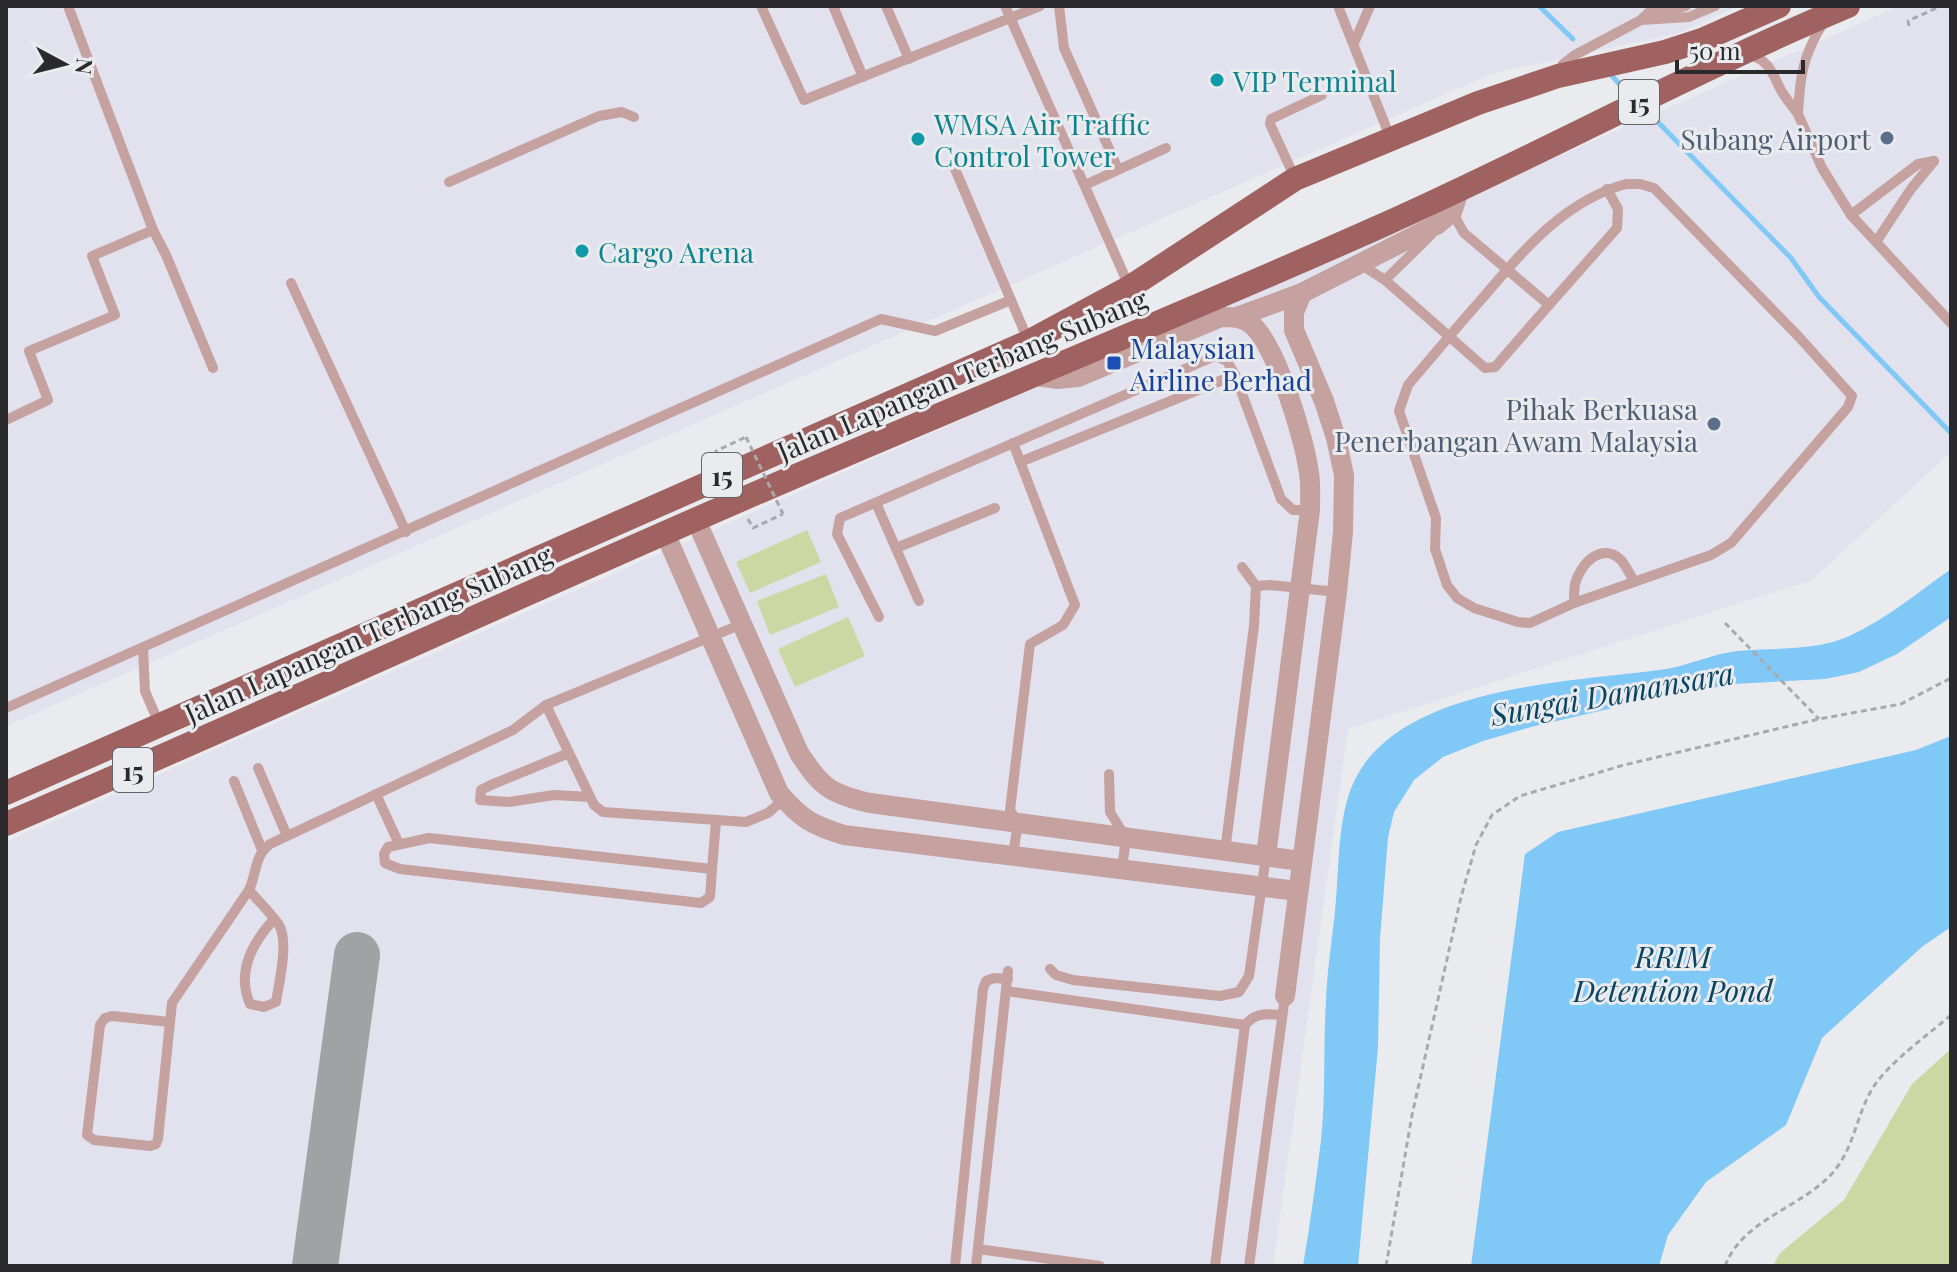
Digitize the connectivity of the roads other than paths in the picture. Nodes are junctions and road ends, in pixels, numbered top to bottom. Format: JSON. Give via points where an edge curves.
{"nodes":[{"id":1,"x":68,"y":6,"type":"edge"},
{"id":2,"x":761,"y":6,"type":"edge"},
{"id":3,"x":833,"y":6,"type":"edge"},
{"id":4,"x":886,"y":6,"type":"edge"},
{"id":5,"x":1005,"y":6,"type":"edge"},
{"id":6,"x":1040,"y":6,"type":"edge"},
{"id":7,"x":1059,"y":6,"type":"edge"},
{"id":8,"x":1338,"y":6,"type":"edge"},
{"id":9,"x":1370,"y":6,"type":"edge"},
{"id":10,"x":1653,"y":6,"type":"edge"},
{"id":11,"x":1686,"y":6,"type":"edge"},
{"id":12,"x":1715,"y":6,"type":"edge"},
{"id":13,"x":1779,"y":6,"type":"edge"},
{"id":14,"x":1838,"y":10,"type":"edge"},
{"id":15,"x":1011,"y":19,"type":"junction"},
{"id":16,"x":1641,"y":20,"type":"junction"},
{"id":17,"x":1354,"y":43,"type":"junction"},
{"id":18,"x":1740,"y":53,"type":"junction"},
{"id":19,"x":909,"y":59,"type":"junction"},
{"id":20,"x":1558,"y":76,"type":"junction"},
{"id":21,"x":863,"y":77,"type":"junction"},
{"id":22,"x":1322,"y":95,"type":"dead end"},
{"id":23,"x":1798,"y":114,"type":"junction"},
{"id":24,"x":634,"y":117,"type":"dead end"},
{"id":25,"x":1391,"y":139,"type":"junction"},
{"id":26,"x":1166,"y":148,"type":"dead end"},
{"id":27,"x":952,"y":162,"type":"dead end"},
{"id":28,"x":1118,"y":169,"type":"junction"},
{"id":29,"x":1295,"y":179,"type":"junction"},
{"id":30,"x":449,"y":182,"type":"dead end"},
{"id":31,"x":1085,"y":185,"type":"junction"},
{"id":32,"x":1460,"y":188,"type":"junction"},
{"id":33,"x":1607,"y":189,"type":"junction"},
{"id":34,"x":1454,"y":215,"type":"junction"},
{"id":35,"x":1851,"y":215,"type":"junction"},
{"id":36,"x":153,"y":230,"type":"junction"},
{"id":37,"x":1876,"y":242,"type":"junction"},
{"id":38,"x":1360,"y":263,"type":"junction"},
{"id":39,"x":1507,"y":268,"type":"junction"},
{"id":40,"x":1385,"y":280,"type":"junction"},
{"id":41,"x":291,"y":283,"type":"dead end"},
{"id":42,"x":1130,"y":287,"type":"junction"},
{"id":43,"x":1302,"y":293,"type":"junction"},
{"id":44,"x":1011,"y":300,"type":"junction"},
{"id":45,"x":1549,"y":305,"type":"junction"},
{"id":46,"x":1237,"y":317,"type":"junction"},
{"id":47,"x":1951,"y":323,"type":"edge"},
{"id":48,"x":1449,"y":336,"type":"junction"},
{"id":49,"x":1028,"y":342,"type":"junction"},
{"id":50,"x":213,"y":368,"type":"dead end"},
{"id":51,"x":1235,"y":375,"type":"junction"},
{"id":52,"x":1036,"y":376,"type":"junction"},
{"id":53,"x":1324,"y":401,"type":"junction"},
{"id":54,"x":1294,"y":411,"type":"junction"},
{"id":55,"x":6,"y":420,"type":"edge"},
{"id":56,"x":1013,"y":443,"type":"junction"},
{"id":57,"x":1020,"y":462,"type":"junction"},
{"id":58,"x":1344,"y":475,"type":"junction"},
{"id":59,"x":1309,"y":478,"type":"junction"},
{"id":60,"x":876,"y":503,"type":"junction"},
{"id":61,"x":995,"y":508,"type":"dead end"},
{"id":62,"x":1310,"y":510,"type":"junction"},
{"id":63,"x":696,"y":520,"type":"junction"},
{"id":64,"x":406,"y":532,"type":"junction"},
{"id":65,"x":665,"y":533,"type":"junction"},
{"id":66,"x":896,"y":548,"type":"junction"},
{"id":67,"x":1242,"y":567,"type":"dead end"},
{"id":68,"x":1635,"y":582,"type":"junction"},
{"id":69,"x":1256,"y":586,"type":"junction"},
{"id":70,"x":1301,"y":589,"type":"junction"},
{"id":71,"x":1337,"y":592,"type":"junction"},
{"id":72,"x":919,"y":601,"type":"dead end"},
{"id":73,"x":1574,"y":603,"type":"junction"},
{"id":74,"x":879,"y":617,"type":"dead end"},
{"id":75,"x":742,"y":624,"type":"junction"},
{"id":76,"x":710,"y":636,"type":"junction"},
{"id":77,"x":143,"y":648,"type":"junction"},
{"id":78,"x":546,"y":705,"type":"junction"},
{"id":79,"x":6,"y":708,"type":"edge"},
{"id":80,"x":160,"y":726,"type":"junction"},
{"id":81,"x":569,"y":753,"type":"junction"},
{"id":82,"x":258,"y":768,"type":"dead end"},
{"id":83,"x":1109,"y":774,"type":"dead end"},
{"id":84,"x":234,"y":781,"type":"dead end"},
{"id":85,"x":6,"y":793,"type":"edge"},
{"id":86,"x":376,"y":794,"type":"junction"},
{"id":87,"x":590,"y":797,"type":"junction"},
{"id":88,"x":784,"y":799,"type":"junction"},
{"id":89,"x":716,"y":821,"type":"junction"},
{"id":90,"x":1018,"y":823,"type":"junction"},
{"id":91,"x":6,"y":824,"type":"edge"},
{"id":92,"x":287,"y":836,"type":"junction"},
{"id":93,"x":1126,"y":838,"type":"junction"},
{"id":94,"x":399,"y":844,"type":"junction"},
{"id":95,"x":262,"y":850,"type":"junction"},
{"id":96,"x":1225,"y":851,"type":"junction"},
{"id":97,"x":1013,"y":855,"type":"junction"},
{"id":98,"x":1266,"y":856,"type":"junction"},
{"id":99,"x":1301,"y":861,"type":"junction"},
{"id":100,"x":712,"y":869,"type":"junction"},
{"id":101,"x":1122,"y":869,"type":"junction"},
{"id":102,"x":1261,"y":886,"type":"junction"},
{"id":103,"x":249,"y":890,"type":"junction"},
{"id":104,"x":1297,"y":891,"type":"junction"},
{"id":105,"x":274,"y":919,"type":"junction"},
{"id":106,"x":1050,"y":969,"type":"dead end"},
{"id":107,"x":1007,"y":980,"type":"junction"},
{"id":108,"x":1284,"y":1006,"type":"junction"},
{"id":109,"x":170,"y":1022,"type":"junction"},
{"id":110,"x":1245,"y":1025,"type":"junction"},
{"id":111,"x":978,"y":1249,"type":"junction"},
{"id":112,"x":955,"y":1266,"type":"edge"},
{"id":113,"x":976,"y":1266,"type":"edge"},
{"id":114,"x":1100,"y":1266,"type":"edge"},
{"id":115,"x":1215,"y":1266,"type":"edge"},
{"id":116,"x":1249,"y":1266,"type":"edge"}],
"edges":[{"from":1,"to":36,"type":"lane"},
{"from":2,"to":21,"type":"lane","via":[[804,100]]},
{"from":3,"to":21,"type":"lane"},
{"from":4,"to":19,"type":"lane"},
{"from":5,"to":15,"type":"lane"},
{"from":6,"to":15,"type":"lane"},
{"from":7,"to":28,"type":"lane","via":[[1064,48]]},
{"from":8,"to":17,"type":"lane"},
{"from":9,"to":17,"type":"lane"},
{"from":10,"to":16,"type":"lane"},
{"from":11,"to":16,"type":"lane"},
{"from":12,"to":16,"type":"lane","via":[[1689,17]]},
{"from":13,"to":20,"type":"main road","name":"Jalan Lapangan Terbang Subang","number":"15","via":[[1665,52]]},
{"from":14,"to":18,"type":"main road","name":"Jalan Lapangan Terbang Subang","number":"15"},
{"from":14,"to":23,"type":"lane","via":[[1811,43],[1800,75]]},
{"from":15,"to":19,"type":"lane"},
{"from":15,"to":31,"type":"lane"},
{"from":16,"to":20,"type":"lane","via":[[1575,55]]},
{"from":17,"to":25,"type":"lane"},
{"from":18,"to":23,"type":"lane","via":[[1758,56],[1773,70]]},
{"from":18,"to":32,"type":"main road","name":"Jalan Lapangan Terbang Subang","number":"15"},
{"from":19,"to":21,"type":"lane"},
{"from":20,"to":25,"type":"main road","name":"Jalan Lapangan Terbang Subang","number":"15"},
{"from":22,"to":29,"type":"lane","via":[[1271,119]]},
{"from":23,"to":35,"type":"lane"},
{"from":24,"to":30,"type":"lane","via":[[622,112],[599,116]]},
{"from":25,"to":29,"type":"main road","name":"Jalan Lapangan Terbang Subang","number":"15"},
{"from":26,"to":28,"type":"lane"},
{"from":27,"to":44,"type":"lane"},
{"from":28,"to":31,"type":"lane"},
{"from":29,"to":42,"type":"main road","name":"Jalan Lapangan Terbang Subang","number":"15"},
{"from":31,"to":42,"type":"lane"},
{"from":32,"to":34,"type":"street"},
{"from":32,"to":52,"type":"main road","name":"Jalan Lapangan Terbang Subang","number":"15"},
{"from":33,"to":39,"type":"lane","via":[[1555,221]]},
{"from":33,"to":45,"type":"lane","via":[[1618,209],[1617,228]]},
{"from":33,"to":68,"type":"lane","via":[[1640,184],[1654,188],[1852,396],[1731,543]]},
{"from":34,"to":38,"type":"street"},
{"from":34,"to":39,"type":"lane","via":[[1464,233]]},
{"from":34,"to":40,"type":"lane"},
{"from":35,"to":37,"type":"lane"},
{"from":35,"to":37,"type":"lane","via":[[1918,164],[1934,161]]},
{"from":36,"to":50,"type":"lane"},
{"from":36,"to":55,"type":"lane","via":[[92,256],[115,315],[29,351],[48,400]]},
{"from":37,"to":47,"type":"lane"},
{"from":38,"to":40,"type":"lane"},
{"from":38,"to":43,"type":"street"},
{"from":39,"to":45,"type":"lane"},
{"from":39,"to":48,"type":"lane"},
{"from":40,"to":48,"type":"lane"},
{"from":41,"to":64,"type":"lane"},
{"from":42,"to":49,"type":"main road","name":"Jalan Lapangan Terbang Subang","number":"15"},
{"from":43,"to":46,"type":"street"},
{"from":43,"to":53,"type":"street","via":[[1294,330]]},
{"from":44,"to":49,"type":"lane"},
{"from":44,"to":64,"type":"lane","via":[[935,331],[881,319]]},
{"from":45,"to":48,"type":"lane","via":[[1495,367],[1485,368]]},
{"from":46,"to":52,"type":"street","via":[[1221,317],[1078,377]]},
{"from":46,"to":54,"type":"street","via":[[1250,323],[1269,347]]},
{"from":48,"to":73,"type":"lane","via":[[1408,385],[1399,411],[1436,518],[1435,549],[1447,585],[1474,608],[1518,622],[1530,623]]},
{"from":49,"to":80,"type":"main road","name":"Jalan Lapangan Terbang Subang","number":"15"},
{"from":51,"to":56,"type":"lane","via":[[1227,361],[1215,356]]},
{"from":51,"to":57,"type":"lane"},
{"from":51,"to":62,"type":"lane","via":[[1281,499],[1293,510]]},
{"from":52,"to":63,"type":"main road","name":"Jalan Lapangan Terbang Subang","number":"15"},
{"from":53,"to":54,"type":"street"},
{"from":53,"to":58,"type":"street"},
{"from":54,"to":59,"type":"street"},
{"from":56,"to":57,"type":"lane"},
{"from":56,"to":60,"type":"lane"},
{"from":57,"to":90,"type":"lane","via":[[1075,605],[1063,625],[1030,644],[1010,810]]},
{"from":58,"to":59,"type":"street"},
{"from":58,"to":71,"type":"street"},
{"from":59,"to":62,"type":"street"},
{"from":60,"to":66,"type":"lane"},
{"from":60,"to":74,"type":"lane","via":[[840,518],[837,534]]},
{"from":61,"to":66,"type":"lane"},
{"from":62,"to":70,"type":"street"},
{"from":63,"to":65,"type":"main road","name":"Jalan Lapangan Terbang Subang","number":"15"},
{"from":63,"to":75,"type":"street"},
{"from":64,"to":77,"type":"lane"},
{"from":65,"to":76,"type":"street"},
{"from":65,"to":91,"type":"main road","name":"Jalan Lapangan Terbang Subang","number":"15"},
{"from":66,"to":72,"type":"lane"},
{"from":67,"to":69,"type":"lane"},
{"from":68,"to":73,"type":"lane"},
{"from":68,"to":73,"type":"lane","via":[[1621,560],[1602,551],[1590,558],[1577,578]]},
{"from":69,"to":70,"type":"lane"},
{"from":69,"to":96,"type":"lane"},
{"from":70,"to":71,"type":"lane"},
{"from":70,"to":98,"type":"street"},
{"from":71,"to":99,"type":"street"},
{"from":75,"to":76,"type":"lane"},
{"from":75,"to":90,"type":"street","via":[[799,753],[816,779],[839,796]]},
{"from":76,"to":78,"type":"lane"},
{"from":76,"to":88,"type":"street"},
{"from":77,"to":79,"type":"lane"},
{"from":77,"to":80,"type":"lane","via":[[145,691]]},
{"from":78,"to":81,"type":"lane"},
{"from":78,"to":86,"type":"lane","via":[[513,730]]},
{"from":80,"to":85,"type":"main road","name":"Jalan Lapangan Terbang Subang","number":"15"},
{"from":81,"to":87,"type":"lane"},
{"from":81,"to":87,"type":"lane","via":[[481,790],[480,800]]},
{"from":82,"to":92,"type":"lane"},
{"from":83,"to":93,"type":"lane","via":[[1110,812]]},
{"from":84,"to":95,"type":"lane"},
{"from":86,"to":92,"type":"lane"},
{"from":86,"to":94,"type":"lane"},
{"from":87,"to":89,"type":"lane","via":[[609,814]]},
{"from":88,"to":89,"type":"lane","via":[[757,819]]},
{"from":88,"to":97,"type":"street","via":[[799,817],[844,835]]},
{"from":89,"to":100,"type":"lane"},
{"from":90,"to":93,"type":"street"},
{"from":90,"to":97,"type":"lane"},
{"from":92,"to":95,"type":"lane"},
{"from":93,"to":96,"type":"street"},
{"from":93,"to":101,"type":"lane"},
{"from":94,"to":100,"type":"lane","via":[[446,839]]},
{"from":94,"to":100,"type":"lane","via":[[384,854],[392,868],[701,903],[710,897]]},
{"from":95,"to":103,"type":"lane"},
{"from":96,"to":98,"type":"street"},
{"from":97,"to":101,"type":"street"},
{"from":98,"to":99,"type":"street"},
{"from":98,"to":102,"type":"lane"},
{"from":99,"to":104,"type":"street"},
{"from":101,"to":102,"type":"street"},
{"from":102,"to":104,"type":"street"},
{"from":102,"to":106,"type":"lane","via":[[1249,976],[1239,992],[1220,996],[1073,980]]},
{"from":103,"to":105,"type":"lane"},
{"from":103,"to":109,"type":"lane","via":[[172,1003]]},
{"from":104,"to":108,"type":"street"},
{"from":105,"to":105,"type":"lane","via":[[252,946],[244,977],[250,1004],[264,1007],[276,1002],[281,964],[283,939]]},
{"from":107,"to":110,"type":"lane"},
{"from":107,"to":111,"type":"lane"},
{"from":107,"to":112,"type":"lane","via":[[986,981],[983,989]]},
{"from":108,"to":110,"type":"lane","via":[[1252,1017]]},
{"from":108,"to":116,"type":"lane"},
{"from":109,"to":109,"type":"lane","via":[[112,1016],[100,1025],[86,1131],[94,1140],[156,1144]]},
{"from":110,"to":115,"type":"lane"},
{"from":111,"to":113,"type":"lane"},
{"from":111,"to":114,"type":"lane"}]}
